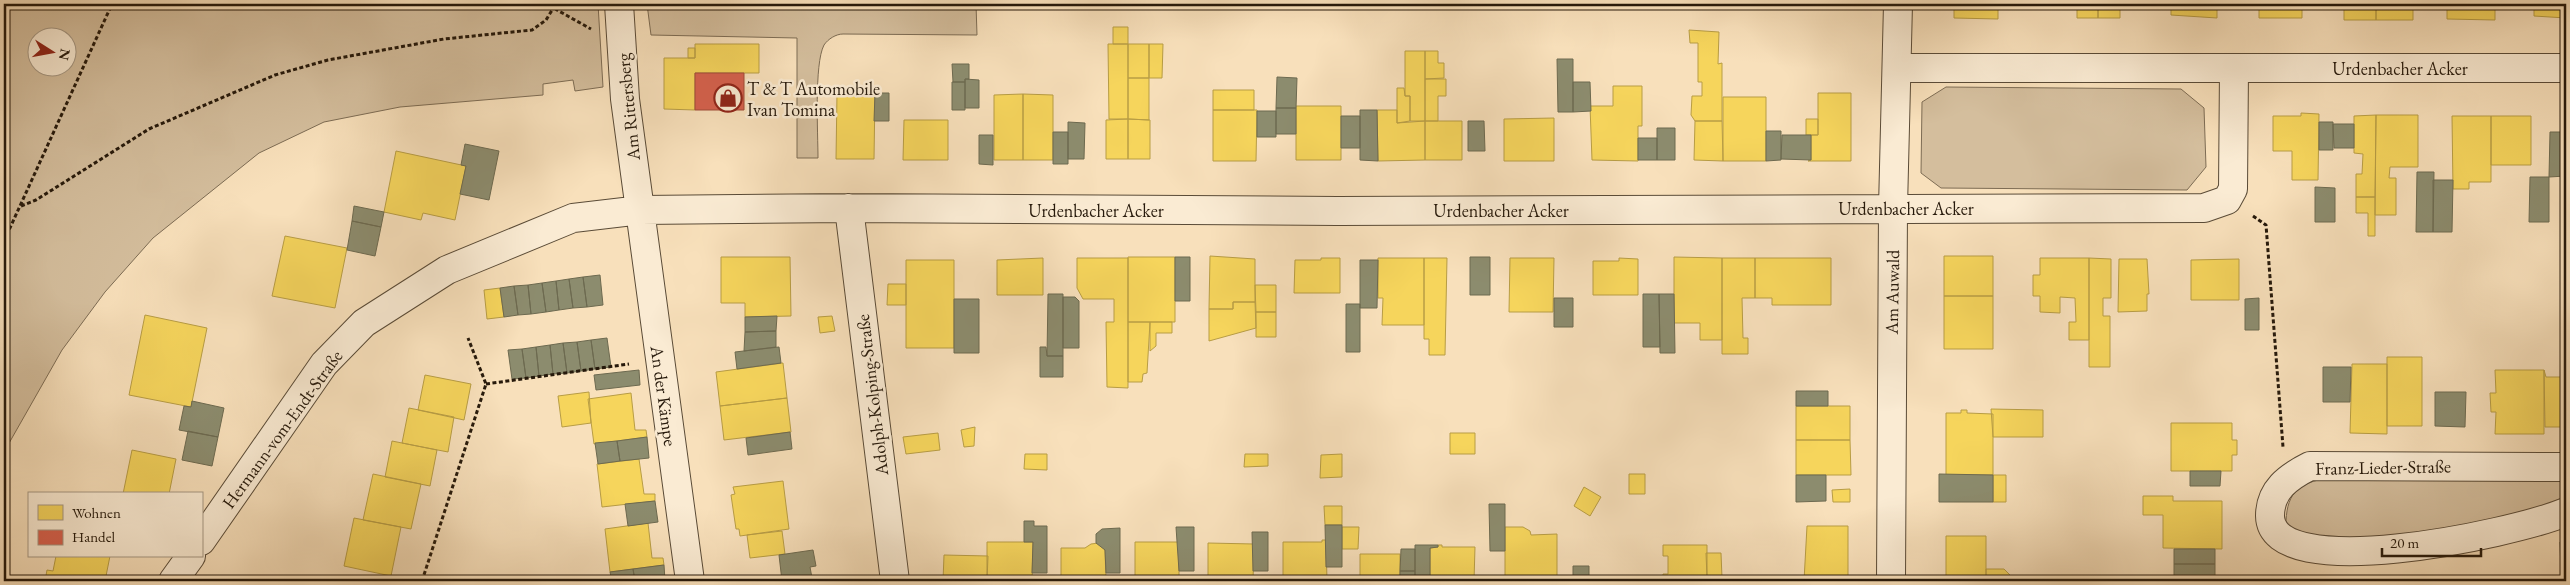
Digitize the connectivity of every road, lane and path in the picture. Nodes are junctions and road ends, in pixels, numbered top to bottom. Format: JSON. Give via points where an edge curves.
{"nodes":[{"id":1,"x":112,"y":4,"type":"edge"},
{"id":2,"x":619,"y":4,"type":"edge"},
{"id":3,"x":1898,"y":4,"type":"edge"},
{"id":4,"x":552,"y":5,"type":"edge"},
{"id":5,"x":622,"y":46,"type":"junction"},
{"id":6,"x":1897,"y":68,"type":"junction"},
{"id":7,"x":2566,"y":68,"type":"edge"},
{"id":8,"x":2234,"y":69,"type":"junction"},
{"id":9,"x":2226,"y":200,"type":"junction"},
{"id":10,"x":21,"y":206,"type":"junction"},
{"id":11,"x":850,"y":208,"type":"junction"},
{"id":12,"x":1893,"y":208,"type":"junction"},
{"id":13,"x":641,"y":210,"type":"junction"},
{"id":14,"x":4,"y":241,"type":"edge"},
{"id":15,"x":468,"y":338,"type":"dead end"},
{"id":16,"x":659,"y":360,"type":"junction"},
{"id":17,"x":486,"y":384,"type":"junction"},
{"id":18,"x":2566,"y":468,"type":"edge"},
{"id":19,"x":2285,"y":480,"type":"junction"},
{"id":20,"x":2566,"y":512,"type":"edge"},
{"id":21,"x":202,"y":540,"type":"edge"},
{"id":22,"x":190,"y":558,"type":"edge"},
{"id":23,"x":2308,"y":572,"type":"dead end"},
{"id":24,"x":2335,"y":575,"type":"dead end"},
{"id":25,"x":173,"y":581,"type":"edge"},
{"id":26,"x":422,"y":581,"type":"edge"},
{"id":27,"x":690,"y":581,"type":"edge"},
{"id":28,"x":895,"y":581,"type":"edge"},
{"id":29,"x":1891,"y":581,"type":"edge"}],
"edges":[{"from":1,"to":10,"type":"path"},
{"from":2,"to":5,"type":"street","name":"Am Rittersberg"},
{"from":3,"to":6,"type":"street","name":"Am Auwald"},
{"from":4,"to":5,"type":"path"},
{"from":4,"to":10,"type":"path","via":[[546,20],[532,30],[435,41],[328,60],[275,75],[149,129],[36,200]]},
{"from":5,"to":13,"type":"street","name":"Am Rittersberg","via":[[625,99]]},
{"from":6,"to":8,"type":"street","name":"Urdenbacher Acker"},
{"from":6,"to":12,"type":"street","name":"Am Auwald"},
{"from":7,"to":8,"type":"street","name":"Urdenbacher Acker"},
{"from":8,"to":9,"type":"street","via":[[2235,178]]},
{"from":9,"to":12,"type":"street","name":"Urdenbacher Acker","via":[[2204,208]]},
{"from":9,"to":19,"type":"path","via":[[2266,224]]},
{"from":10,"to":14,"type":"path"},
{"from":11,"to":12,"type":"street","name":"Urdenbacher Acker","via":[[1348,211]]},
{"from":11,"to":13,"type":"street","name":"Urdenbacher Acker"},
{"from":11,"to":28,"type":"street","name":"Adolph-Kolping-Straße"},
{"from":12,"to":29,"type":"street","name":"Am Auwald"},
{"from":13,"to":16,"type":"street","name":"An der Kämpe"},
{"from":13,"to":21,"type":"street","name":"Hermann-vom-Endt-Straße","via":[[573,218],[447,270],[364,323],[324,364]]},
{"from":15,"to":17,"type":"path"},
{"from":16,"to":17,"type":"path"},
{"from":16,"to":27,"type":"street","name":"An der Kämpe"},
{"from":17,"to":26,"type":"path"},
{"from":18,"to":19,"type":"street","name":"Franz-Lieder-Straße","via":[[2310,466]]},
{"from":19,"to":23,"type":"street","via":[[2271,506],[2271,528],[2278,550],[2289,563]]},
{"from":20,"to":24,"type":"street","via":[[2413,566],[2370,574]]},
{"from":22,"to":25,"type":"street"}]}
